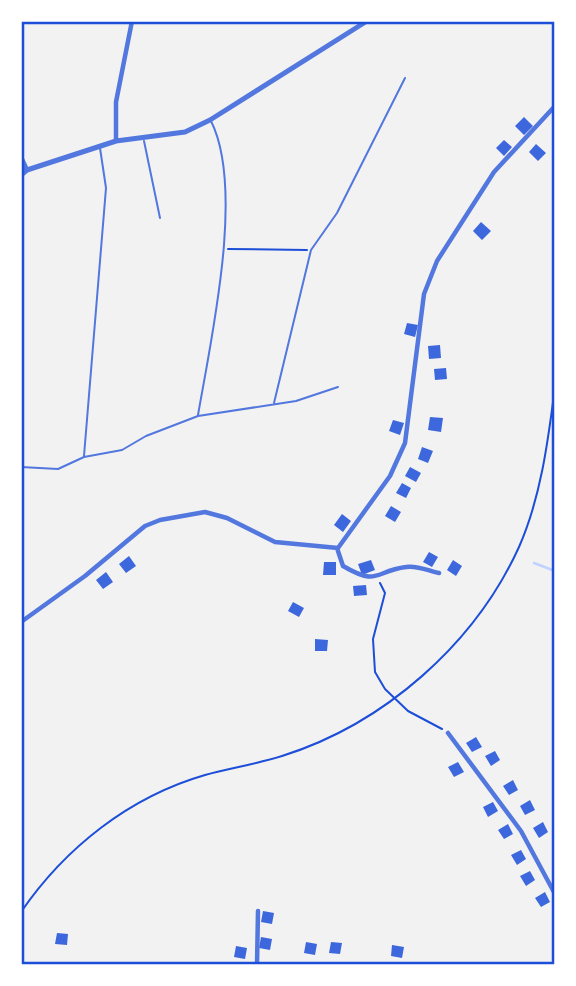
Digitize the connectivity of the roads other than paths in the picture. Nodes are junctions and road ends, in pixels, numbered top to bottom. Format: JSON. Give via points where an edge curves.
{"nodes":[{"id":1,"x":132,"y":21,"type":"edge"},
{"id":2,"x":367,"y":21,"type":"edge"},
{"id":3,"x":405,"y":78,"type":"dead end"},
{"id":4,"x":555,"y":106,"type":"edge"},
{"id":5,"x":210,"y":120,"type":"junction"},
{"id":6,"x":144,"y":140,"type":"junction"},
{"id":7,"x":116,"y":141,"type":"junction"},
{"id":8,"x":100,"y":147,"type":"junction"},
{"id":9,"x":21,"y":158,"type":"edge"},
{"id":10,"x":27,"y":170,"type":"junction"},
{"id":11,"x":21,"y":175,"type":"edge"},
{"id":12,"x":160,"y":218,"type":"dead end"},
{"id":13,"x":338,"y":387,"type":"dead end"},
{"id":14,"x":274,"y":403,"type":"junction"},
{"id":15,"x":198,"y":415,"type":"junction"},
{"id":16,"x":84,"y":457,"type":"junction"},
{"id":17,"x":21,"y":467,"type":"edge"},
{"id":18,"x":337,"y":548,"type":"junction"},
{"id":19,"x":439,"y":573,"type":"dead end"},
{"id":20,"x":21,"y":622,"type":"edge"},
{"id":21,"x":448,"y":733,"type":"road end"},
{"id":22,"x":555,"y":894,"type":"edge"},
{"id":23,"x":258,"y":911,"type":"dead end"},
{"id":24,"x":257,"y":965,"type":"edge"}],
"edges":[{"from":1,"to":7,"type":"street","via":[[116,102]]},
{"from":2,"to":5,"type":"street"},
{"from":3,"to":14,"type":"lane","via":[[337,213],[312,250]]},
{"from":4,"to":18,"type":"street","via":[[494,172],[437,261],[424,294],[405,443],[390,476]]},
{"from":5,"to":6,"type":"street","via":[[185,132]]},
{"from":5,"to":15,"type":"lane","via":[[221,143],[224,167],[222,249],[218,305]]},
{"from":6,"to":7,"type":"street"},
{"from":6,"to":12,"type":"lane"},
{"from":7,"to":8,"type":"street"},
{"from":8,"to":10,"type":"street"},
{"from":8,"to":16,"type":"lane","via":[[106,188]]},
{"from":9,"to":10,"type":"street"},
{"from":10,"to":11,"type":"street"},
{"from":13,"to":14,"type":"lane"},
{"from":14,"to":15,"type":"lane"},
{"from":15,"to":16,"type":"lane","via":[[122,450]]},
{"from":16,"to":17,"type":"lane","via":[[58,469]]},
{"from":18,"to":19,"type":"street","via":[[343,566],[364,577],[407,567]]},
{"from":18,"to":20,"type":"street","via":[[275,542],[228,518],[205,512],[160,520],[145,526]]},
{"from":21,"to":22,"type":"street","via":[[521,831]]},
{"from":23,"to":24,"type":"street"}]}
